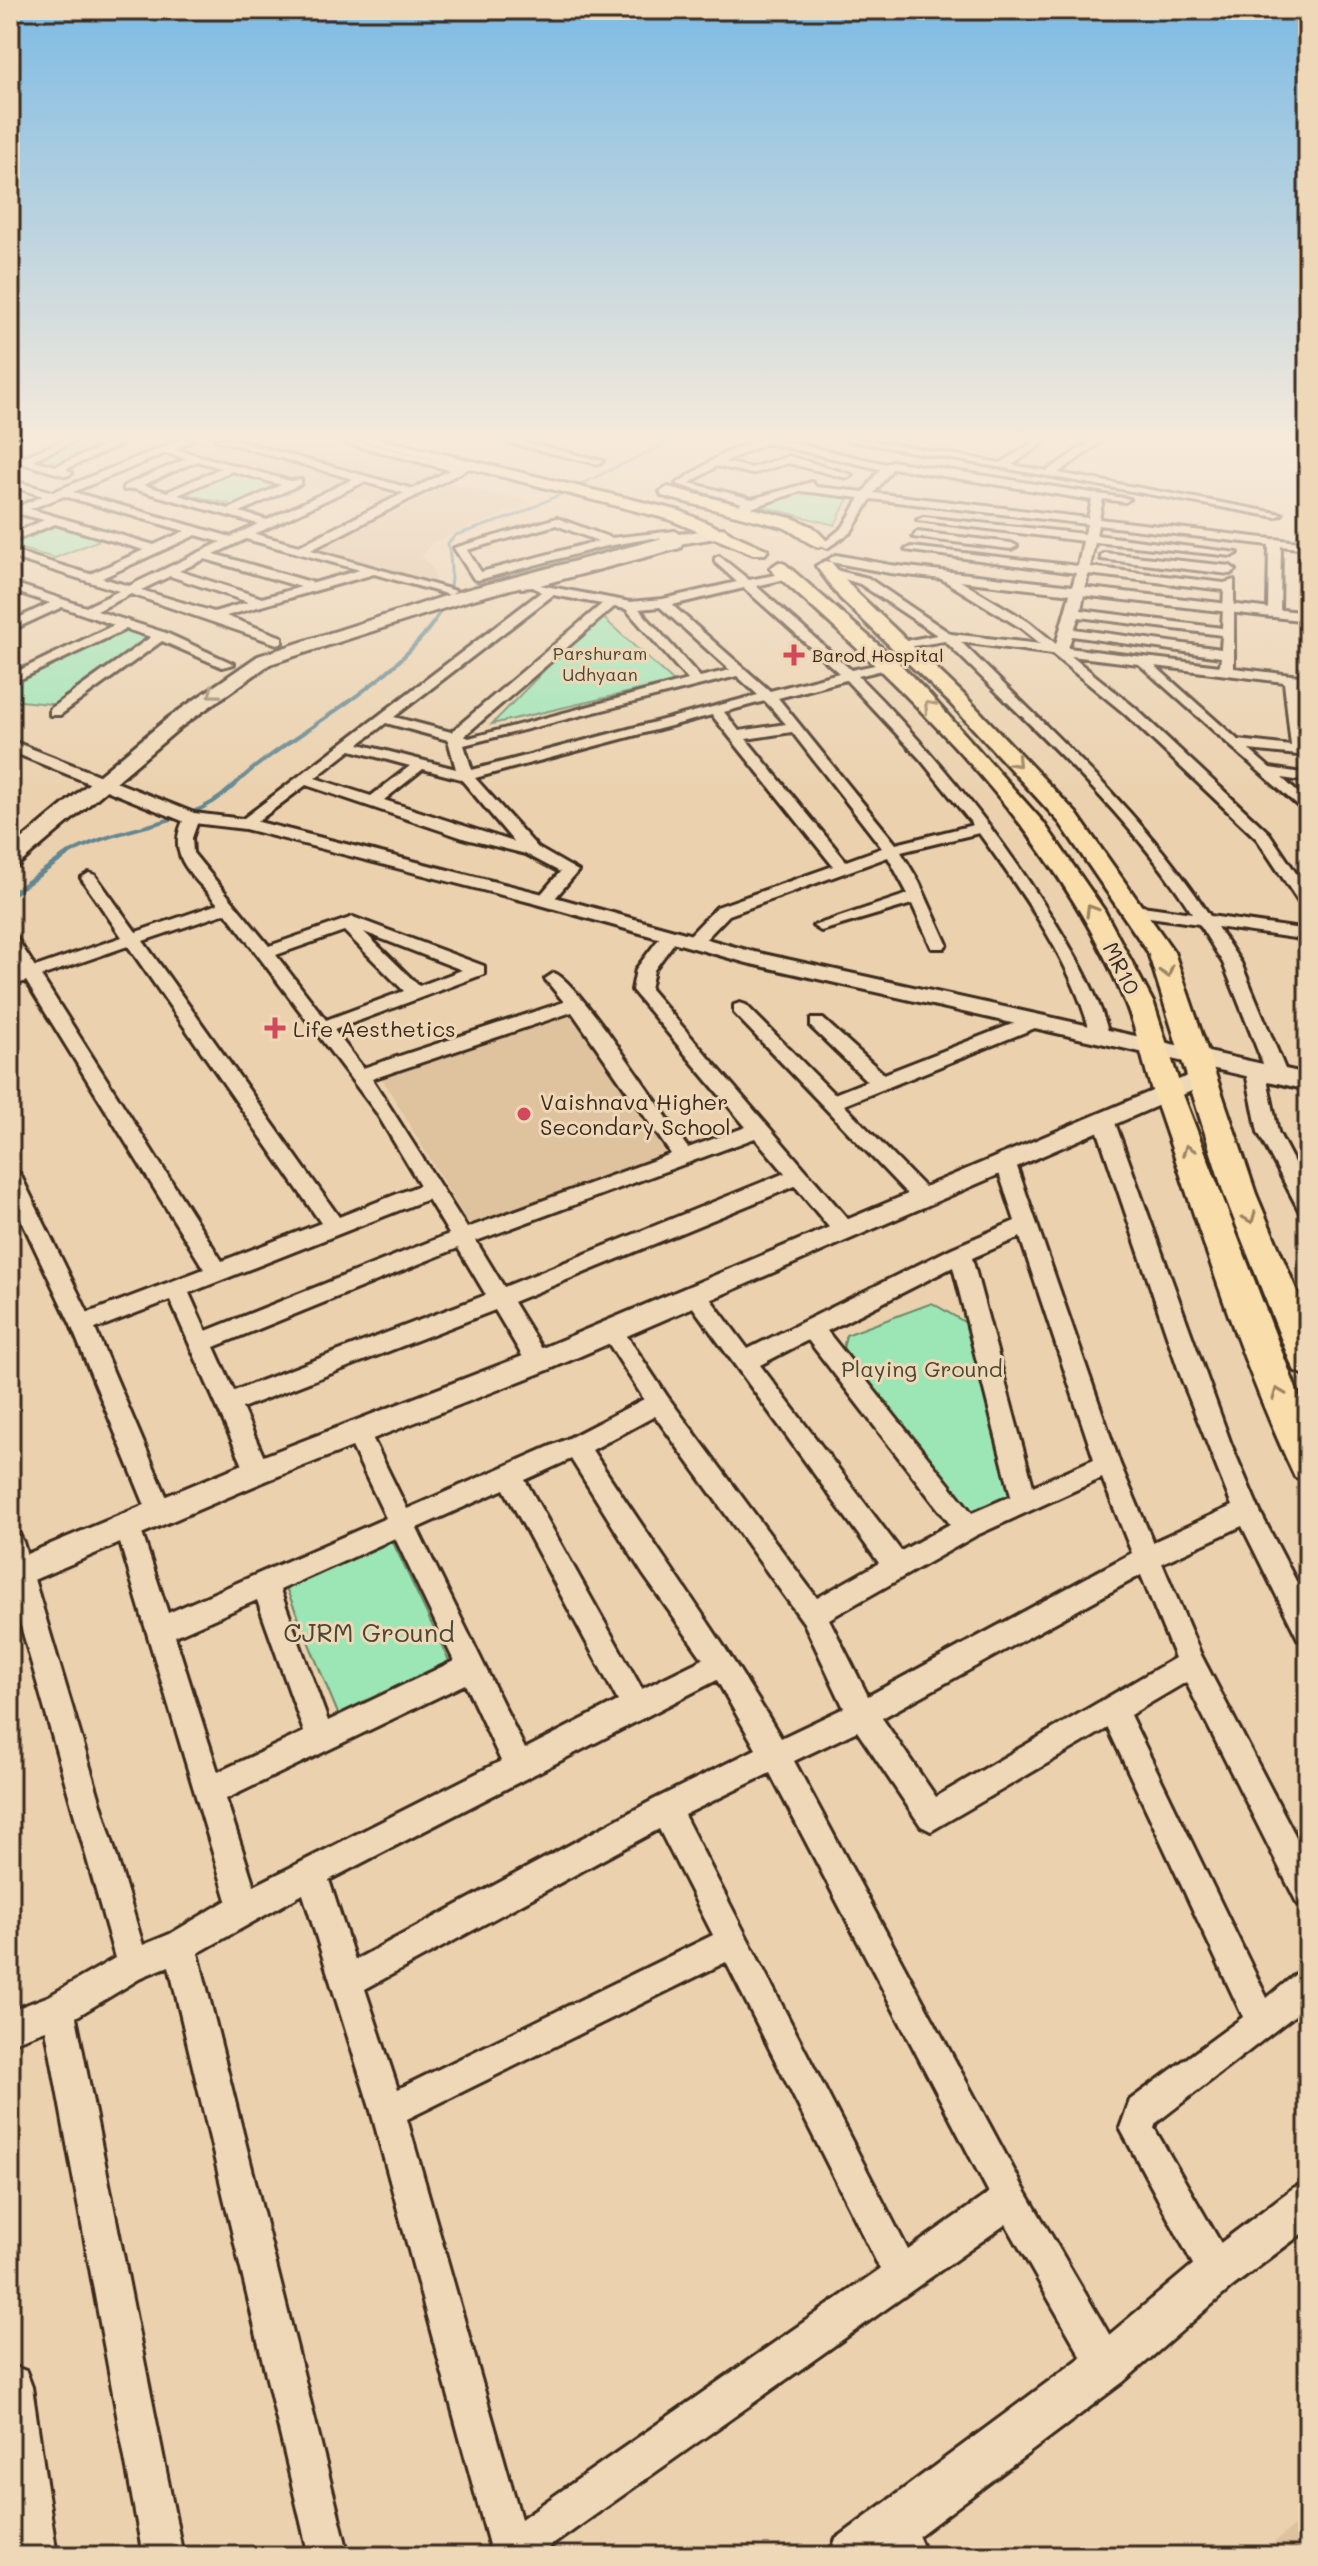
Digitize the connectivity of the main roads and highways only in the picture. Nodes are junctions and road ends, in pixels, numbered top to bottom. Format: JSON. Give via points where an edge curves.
{"nodes":[{"id":1,"x":585,"y":559,"type":"edge"},
{"id":2,"x":766,"y":559,"type":"edge"},
{"id":3,"x":776,"y":559,"type":"edge"},
{"id":4,"x":824,"y":559,"type":"edge"},
{"id":5,"x":828,"y":559,"type":"edge"},
{"id":6,"x":775,"y":564,"type":"junction"},
{"id":7,"x":448,"y":593,"type":"junction"},
{"id":8,"x":894,"y":655,"type":"junction"},
{"id":9,"x":34,"y":814,"type":"dead end"},
{"id":10,"x":10,"y":860,"type":"edge"},
{"id":11,"x":1308,"y":1361,"type":"edge"},
{"id":12,"x":1308,"y":1465,"type":"edge"}],
"edges":[{"from":1,"to":7,"type":"main road"},
{"from":2,"to":6,"type":"main road","name":"MR10"},
{"from":3,"to":6,"type":"main road"},
{"from":4,"to":6,"type":"main road","via":[[808,570]]},
{"from":5,"to":8,"type":"main road","name":"MR10"},
{"from":6,"to":8,"type":"main road","name":"MR10"},
{"from":7,"to":9,"type":"main road","via":[[277,640],[227,664],[200,679]]},
{"from":7,"to":10,"type":"main road","one_way":true,"via":[[245,670]]},
{"from":8,"to":11,"type":"main road","name":"MR10","one_way":true,"via":[[956,698],[1068,818],[1161,952],[1240,1194]]},
{"from":12,"to":8,"type":"main road","name":"MR10","one_way":true,"via":[[1264,1359],[1140,1004],[1118,958],[1072,878]]}]}
